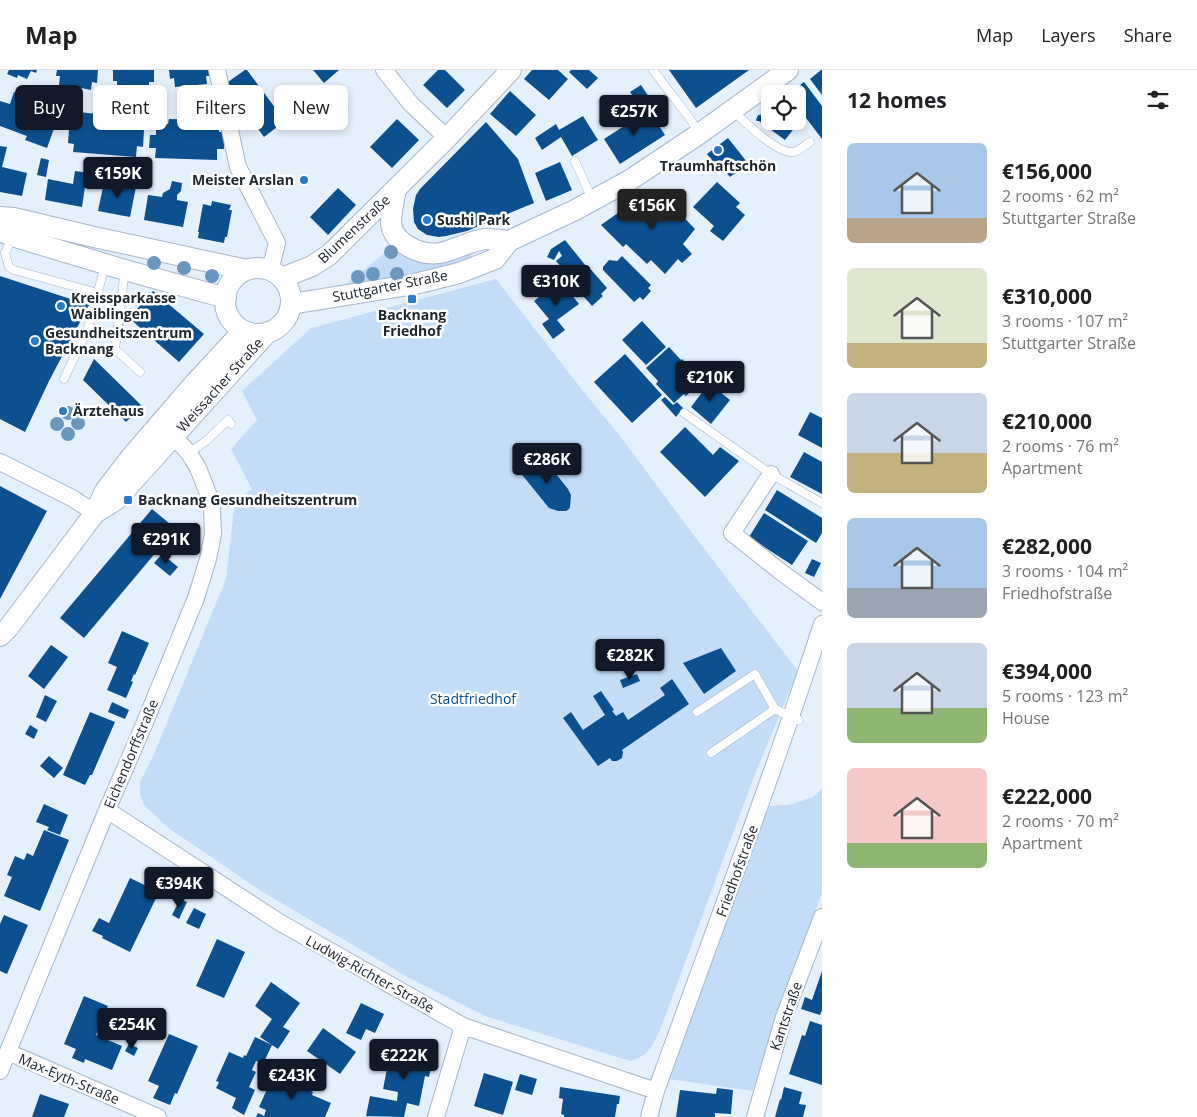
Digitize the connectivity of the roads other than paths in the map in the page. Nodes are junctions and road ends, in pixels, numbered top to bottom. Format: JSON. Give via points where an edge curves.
{"nodes":[{"id":1,"x":217,"y":70,"type":"edge"},
{"id":2,"x":384,"y":70,"type":"edge"},
{"id":3,"x":512,"y":70,"type":"edge"},
{"id":4,"x":654,"y":70,"type":"edge"},
{"id":5,"x":788,"y":70,"type":"edge"},
{"id":6,"x":220,"y":85,"type":"edge"},
{"id":7,"x":733,"y":111,"type":"junction"},
{"id":8,"x":230,"y":130,"type":"edge"},
{"id":9,"x":699,"y":134,"type":"junction"},
{"id":10,"x":447,"y":138,"type":"junction"},
{"id":11,"x":810,"y":142,"type":"dead end"},
{"id":12,"x":575,"y":162,"type":"dead end"},
{"id":13,"x":396,"y":188,"type":"junction"},
{"id":14,"x":593,"y":200,"type":"junction"},
{"id":15,"x":9,"y":227,"type":"edge"},
{"id":16,"x":509,"y":241,"type":"junction"},
{"id":17,"x":131,"y":245,"type":"junction"},
{"id":18,"x":0,"y":264,"type":"edge"},
{"id":19,"x":106,"y":264,"type":"junction"},
{"id":20,"x":125,"y":270,"type":"junction"},
{"id":21,"x":247,"y":270,"type":"junction"},
{"id":22,"x":276,"y":275,"type":"junction"},
{"id":23,"x":98,"y":293,"type":"junction"},
{"id":24,"x":226,"y":298,"type":"junction"},
{"id":25,"x":291,"y":304,"type":"junction"},
{"id":26,"x":243,"y":331,"type":"junction"},
{"id":27,"x":266,"y":334,"type":"junction"},
{"id":28,"x":140,"y":372,"type":"dead end"},
{"id":29,"x":64,"y":379,"type":"dead end"},
{"id":30,"x":684,"y":413,"type":"dead end"},
{"id":31,"x":231,"y":424,"type":"dead end"},
{"id":32,"x":167,"y":430,"type":"junction"},
{"id":33,"x":189,"y":453,"type":"junction"},
{"id":34,"x":0,"y":462,"type":"edge"},
{"id":35,"x":771,"y":474,"type":"junction"},
{"id":36,"x":822,"y":503,"type":"edge"},
{"id":37,"x":95,"y":513,"type":"junction"},
{"id":38,"x":822,"y":602,"type":"edge"},
{"id":39,"x":822,"y":624,"type":"edge"},
{"id":40,"x":0,"y":636,"type":"edge"},
{"id":41,"x":775,"y":709,"type":"junction"},
{"id":42,"x":696,"y":712,"type":"dead end"},
{"id":43,"x":796,"y":718,"type":"junction"},
{"id":44,"x":711,"y":753,"type":"dead end"},
{"id":45,"x":107,"y":810,"type":"junction"},
{"id":46,"x":822,"y":917,"type":"edge"},
{"id":47,"x":463,"y":1026,"type":"junction"},
{"id":48,"x":8,"y":1052,"type":"junction"},
{"id":49,"x":0,"y":1071,"type":"edge"},
{"id":50,"x":656,"y":1091,"type":"junction"},
{"id":51,"x":158,"y":1117,"type":"edge"},
{"id":52,"x":436,"y":1117,"type":"edge"},
{"id":53,"x":650,"y":1117,"type":"edge"},
{"id":54,"x":755,"y":1117,"type":"edge"}],
"edges":[{"from":1,"to":6,"type":"street"},
{"from":2,"to":10,"type":"street","via":[[411,104]]},
{"from":3,"to":10,"type":"street","name":"Blumenstraße"},
{"from":4,"to":9,"type":"lane"},
{"from":5,"to":7,"type":"street","name":"Stuttgarter Straße"},
{"from":7,"to":9,"type":"street","name":"Stuttgarter Straße"},
{"from":7,"to":11,"type":"lane","via":[[752,129],[785,151],[793,152]]},
{"from":8,"to":22,"type":"street","via":[[238,167],[277,243]]},
{"from":9,"to":14,"type":"street","name":"Stuttgarter Straße","via":[[630,180]]},
{"from":10,"to":13,"type":"street","name":"Blumenstraße"},
{"from":12,"to":14,"type":"lane"},
{"from":13,"to":16,"type":"street","name":"Blumenstraße","via":[[391,225],[399,239],[415,250],[440,253],[485,239]]},
{"from":13,"to":22,"type":"street","name":"Blumenstraße","via":[[329,255],[312,266]]},
{"from":14,"to":16,"type":"street","name":"Stuttgarter Straße"},
{"from":15,"to":17,"type":"street","via":[[74,230]]},
{"from":15,"to":18,"type":"lane"},
{"from":15,"to":19,"type":"street"},
{"from":15,"to":23,"type":"lane","via":[[9,266],[14,270]]},
{"from":16,"to":25,"type":"street","name":"Stuttgarter Straße","via":[[495,259],[460,273],[415,284]]},
{"from":17,"to":20,"type":"street"},
{"from":17,"to":21,"type":"street"},
{"from":19,"to":20,"type":"street"},
{"from":19,"to":23,"type":"lane"},
{"from":20,"to":24,"type":"street"},
{"from":20,"to":28,"type":"lane","via":[[115,349]]},
{"from":21,"to":22,"type":"street","via":[[263,269]]},
{"from":21,"to":24,"type":"street","via":[[232,281]]},
{"from":22,"to":25,"type":"street","via":[[287,286]]},
{"from":23,"to":29,"type":"lane","via":[[88,328]]},
{"from":24,"to":26,"type":"street","via":[[229,317]]},
{"from":25,"to":27,"type":"street","via":[[283,323]]},
{"from":26,"to":27,"type":"street"},
{"from":26,"to":32,"type":"street","name":"Weissacher Straße"},
{"from":27,"to":32,"type":"street","name":"Weissacher Straße"},
{"from":30,"to":35,"type":"lane"},
{"from":31,"to":33,"type":"lane","via":[[228,420]]},
{"from":32,"to":33,"type":"street","name":"Eichendorffstraße"},
{"from":32,"to":37,"type":"street","name":"Weissacher Straße","via":[[131,457],[105,491]]},
{"from":33,"to":45,"type":"street","name":"Eichendorffstraße","via":[[205,484],[212,509],[213,534],[208,559],[196,598]]},
{"from":34,"to":37,"type":"street"},
{"from":35,"to":36,"type":"lane"},
{"from":35,"to":38,"type":"street","via":[[732,533]]},
{"from":37,"to":40,"type":"street","name":"Weissacher Straße"},
{"from":39,"to":43,"type":"street","name":"Friedhofstraße"},
{"from":41,"to":42,"type":"lane","via":[[755,674]]},
{"from":41,"to":43,"type":"lane"},
{"from":41,"to":44,"type":"lane"},
{"from":43,"to":50,"type":"street","name":"Friedhofstraße"},
{"from":45,"to":47,"type":"street","name":"Ludwig-Richter-Straße","via":[[279,922]]},
{"from":45,"to":48,"type":"street","name":"Eichendorffstraße"},
{"from":46,"to":54,"type":"street","name":"Kantstraße","via":[[784,1017]]},
{"from":47,"to":50,"type":"street","name":"Ludwig-Richter-Straße"},
{"from":47,"to":52,"type":"street"},
{"from":48,"to":49,"type":"street","name":"Eichendorffstraße"},
{"from":48,"to":51,"type":"street","name":"Max-Eyth-Straße"},
{"from":50,"to":53,"type":"street","name":"Friedhofstraße"}]}
